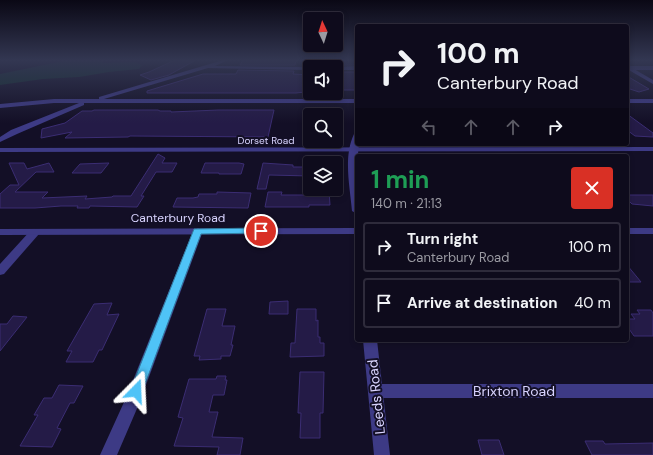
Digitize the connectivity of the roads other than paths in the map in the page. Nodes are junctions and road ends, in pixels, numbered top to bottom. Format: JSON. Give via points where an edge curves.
{"nodes":[{"id":1,"x":160,"y":81,"type":"edge"},
{"id":2,"x":355,"y":101,"type":"edge"},
{"id":3,"x":629,"y":101,"type":"edge"},
{"id":4,"x":653,"y":101,"type":"edge"},
{"id":5,"x":90,"y":102,"type":"junction"},
{"id":6,"x":0,"y":106,"type":"edge"},
{"id":7,"x":0,"y":140,"type":"edge"},
{"id":8,"x":355,"y":145,"type":"edge"},
{"id":9,"x":354,"y":149,"type":"junction"},
{"id":10,"x":653,"y":149,"type":"edge"},
{"id":11,"x":0,"y":150,"type":"edge"},
{"id":12,"x":355,"y":194,"type":"edge"},
{"id":13,"x":355,"y":231,"type":"edge"},
{"id":14,"x":629,"y":231,"type":"edge"},
{"id":15,"x":653,"y":231,"type":"edge"},
{"id":16,"x":0,"y":232,"type":"edge"},
{"id":17,"x":35,"y":232,"type":"junction"},
{"id":18,"x":198,"y":232,"type":"junction"},
{"id":19,"x":0,"y":271,"type":"edge"},
{"id":20,"x":370,"y":342,"type":"edge"},
{"id":21,"x":375,"y":391,"type":"junction"},
{"id":22,"x":653,"y":391,"type":"edge"},
{"id":23,"x":108,"y":455,"type":"edge"},
{"id":24,"x":382,"y":455,"type":"edge"}],
"edges":[{"from":1,"to":5,"type":"street"},
{"from":2,"to":5,"type":"street"},
{"from":3,"to":4,"type":"street"},
{"from":5,"to":6,"type":"street"},
{"from":5,"to":7,"type":"street"},
{"from":8,"to":9,"type":"street"},
{"from":9,"to":10,"type":"street","name":"Dorset Road"},
{"from":9,"to":11,"type":"street","name":"Dorset Road"},
{"from":9,"to":12,"type":"street"},
{"from":13,"to":18,"type":"street","name":"Canterbury Road"},
{"from":14,"to":15,"type":"street"},
{"from":16,"to":17,"type":"street","name":"Canterbury Road"},
{"from":17,"to":18,"type":"street","name":"Canterbury Road"},
{"from":17,"to":19,"type":"street"},
{"from":18,"to":23,"type":"street","via":[[131,404]]},
{"from":20,"to":21,"type":"street","name":"Leeds Road"},
{"from":21,"to":22,"type":"street","name":"Brixton Road"},
{"from":21,"to":24,"type":"street","name":"Leeds Road"}]}
